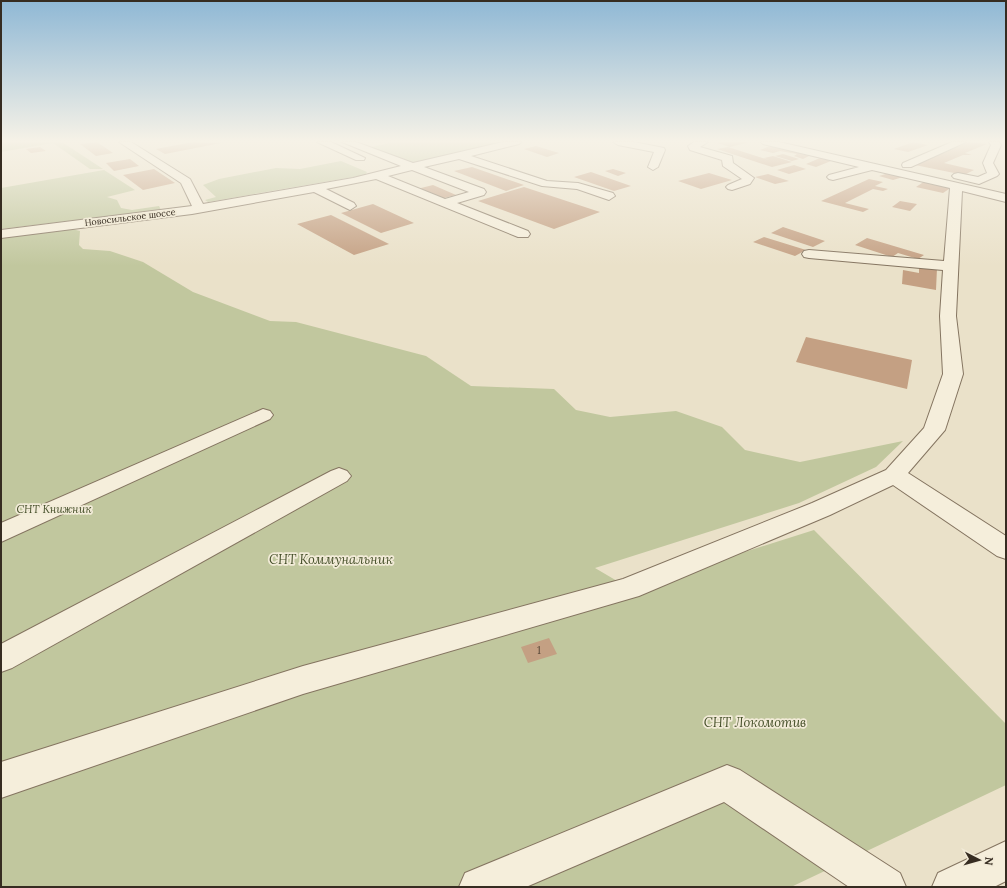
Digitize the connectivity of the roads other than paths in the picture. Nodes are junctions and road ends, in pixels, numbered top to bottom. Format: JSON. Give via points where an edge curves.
{"nodes":[{"id":1,"x":187,"y":183,"type":"edge"},
{"id":2,"x":340,"y":183,"type":"edge"},
{"id":3,"x":395,"y":183,"type":"edge"},
{"id":4,"x":456,"y":183,"type":"edge"},
{"id":5,"x":544,"y":183,"type":"edge"},
{"id":6,"x":741,"y":183,"type":"edge"},
{"id":7,"x":946,"y":183,"type":"edge"},
{"id":8,"x":732,"y":186,"type":"dead end"},
{"id":9,"x":956,"y":186,"type":"junction"},
{"id":10,"x":316,"y":188,"type":"junction"},
{"id":11,"x":609,"y":196,"type":"dead end"},
{"id":12,"x":1006,"y":198,"type":"edge"},
{"id":13,"x":445,"y":203,"type":"junction"},
{"id":14,"x":350,"y":206,"type":"dead end"},
{"id":15,"x":199,"y":208,"type":"junction"},
{"id":16,"x":1,"y":234,"type":"edge"},
{"id":17,"x":523,"y":234,"type":"dead end"},
{"id":18,"x":809,"y":254,"type":"dead end"},
{"id":19,"x":950,"y":266,"type":"junction"},
{"id":20,"x":263,"y":415,"type":"dead end"},
{"id":21,"x":894,"y":474,"type":"junction"},
{"id":22,"x":339,"y":476,"type":"dead end"},
{"id":23,"x":1,"y":533,"type":"edge"},
{"id":24,"x":1006,"y":549,"type":"edge"},
{"id":25,"x":1,"y":659,"type":"edge"},
{"id":26,"x":1,"y":780,"type":"edge"},
{"id":27,"x":1006,"y":860,"type":"edge"},
{"id":28,"x":479,"y":887,"type":"edge"},
{"id":29,"x":886,"y":887,"type":"edge"},
{"id":30,"x":952,"y":887,"type":"edge"}],
"edges":[{"from":1,"to":15,"type":"street"},
{"from":2,"to":10,"type":"street","name":"Новосильское шоссе"},
{"from":3,"to":13,"type":"street"},
{"from":4,"to":13,"type":"street","via":[[480,192]]},
{"from":5,"to":11,"type":"street","via":[[578,186]]},
{"from":6,"to":8,"type":"street"},
{"from":7,"to":9,"type":"street"},
{"from":9,"to":12,"type":"street"},
{"from":9,"to":19,"type":"street"},
{"from":10,"to":14,"type":"street"},
{"from":10,"to":15,"type":"street","name":"Новосильское шоссе"},
{"from":13,"to":17,"type":"street"},
{"from":15,"to":16,"type":"street","name":"Новосильское шоссе"},
{"from":18,"to":19,"type":"street"},
{"from":19,"to":21,"type":"street","via":[[948,316],[953,374],[934,430]]},
{"from":20,"to":23,"type":"street"},
{"from":21,"to":24,"type":"street"},
{"from":21,"to":26,"type":"street","via":[[821,509],[629,588],[303,680]]},
{"from":22,"to":25,"type":"street"},
{"from":27,"to":30,"type":"street"},
{"from":28,"to":29,"type":"street","via":[[727,783]]}]}
